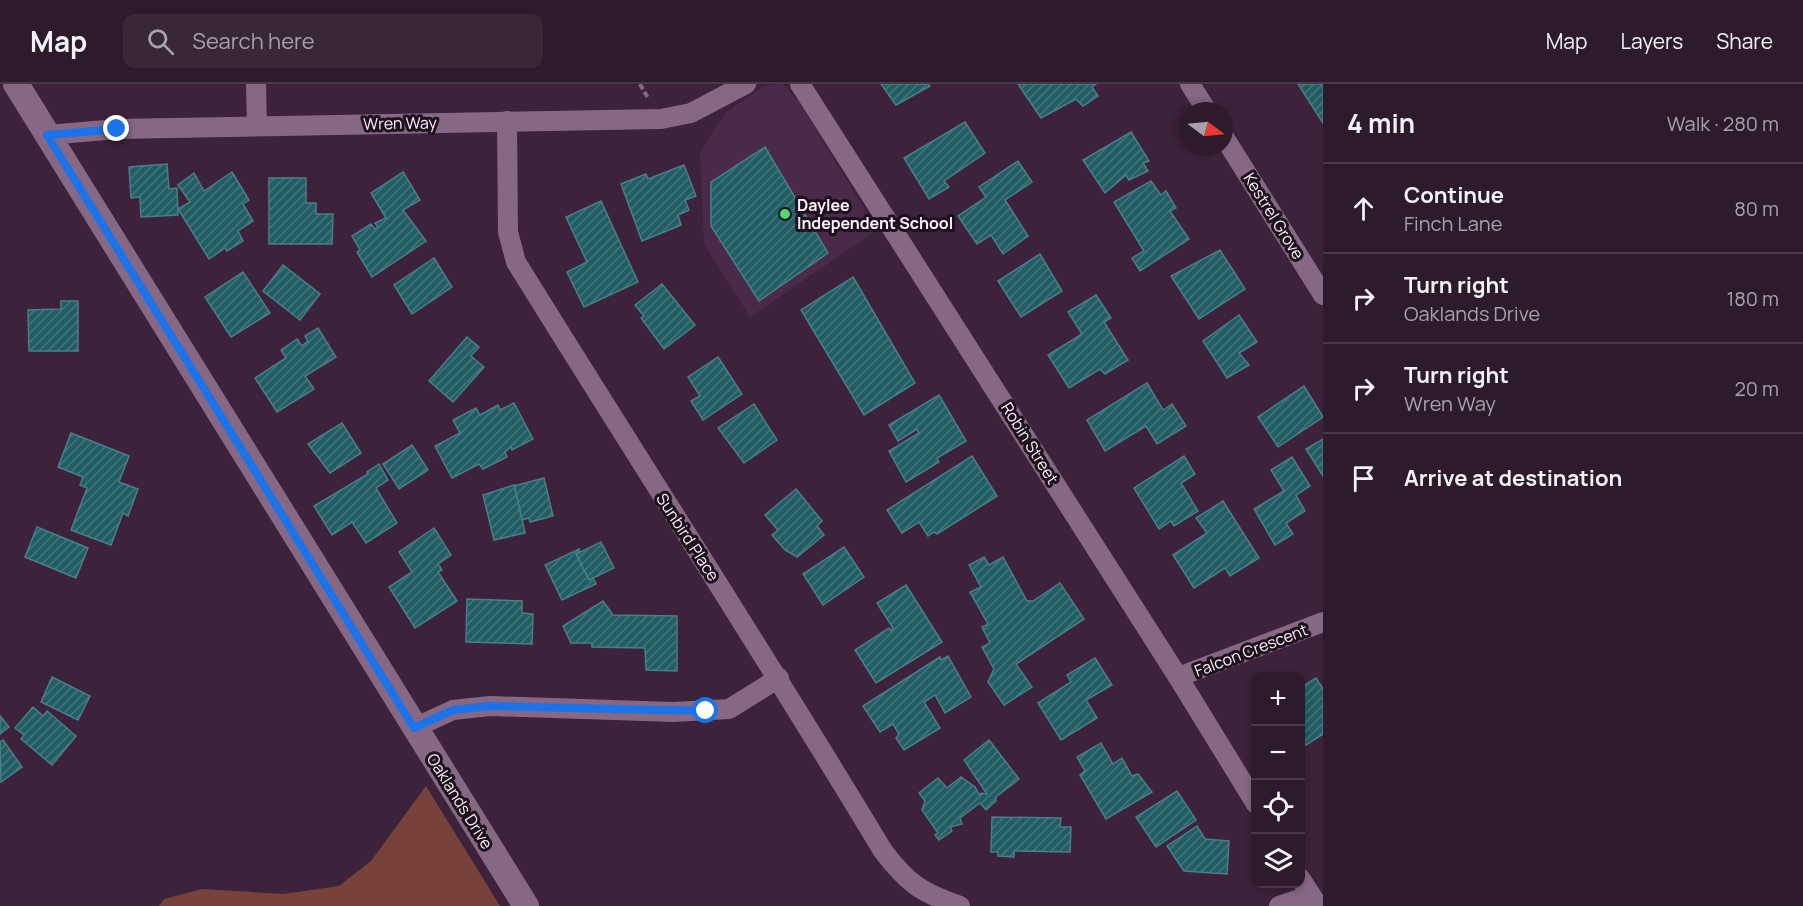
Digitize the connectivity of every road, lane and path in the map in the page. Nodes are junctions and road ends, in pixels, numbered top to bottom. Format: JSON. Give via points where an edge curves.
{"nodes":[{"id":1,"x":16,"y":84,"type":"edge"},
{"id":2,"x":256,"y":84,"type":"edge"},
{"id":3,"x":746,"y":84,"type":"edge"},
{"id":4,"x":800,"y":84,"type":"edge"},
{"id":5,"x":1191,"y":84,"type":"edge"},
{"id":6,"x":1202,"y":102,"type":"edge"},
{"id":7,"x":507,"y":121,"type":"junction"},
{"id":8,"x":257,"y":126,"type":"junction"},
{"id":9,"x":47,"y":135,"type":"junction"},
{"id":10,"x":1233,"y":151,"type":"edge"},
{"id":11,"x":1323,"y":296,"type":"edge"},
{"id":12,"x":1323,"y":622,"type":"edge"},
{"id":13,"x":1178,"y":677,"type":"junction"},
{"id":14,"x":779,"y":678,"type":"junction"},
{"id":15,"x":414,"y":728,"type":"junction"},
{"id":16,"x":1251,"y":796,"type":"edge"},
{"id":17,"x":1305,"y":885,"type":"edge"},
{"id":18,"x":1315,"y":900,"type":"edge"},
{"id":19,"x":526,"y":906,"type":"edge"},
{"id":20,"x":960,"y":906,"type":"edge"},
{"id":21,"x":1279,"y":906,"type":"edge"}],
"edges":[{"from":1,"to":9,"type":"street","name":"Oaklands Drive"},
{"from":2,"to":8,"type":"street"},
{"from":3,"to":7,"type":"street","name":"Wren Way","via":[[691,113],[661,119]]},
{"from":4,"to":13,"type":"street","name":"Robin Street"},
{"from":5,"to":6,"type":"street"},
{"from":7,"to":8,"type":"street","name":"Wren Way"},
{"from":7,"to":14,"type":"street","name":"Sunbird Place","via":[[508,232],[516,262]]},
{"from":8,"to":9,"type":"street","name":"Wren Way"},
{"from":9,"to":15,"type":"street","name":"Oaklands Drive"},
{"from":10,"to":11,"type":"street","name":"Kestrel Grove"},
{"from":12,"to":13,"type":"street","name":"Falcon Crescent"},
{"from":13,"to":16,"type":"street","name":"Robin Street"},
{"from":14,"to":15,"type":"street","via":[[729,708],[673,712],[490,706],[453,710]]},
{"from":14,"to":20,"type":"street","name":"Sunbird Place","via":[[903,878],[933,897]]},
{"from":15,"to":19,"type":"street","name":"Oaklands Drive"},
{"from":17,"to":18,"type":"street"},
{"from":18,"to":21,"type":"street"}]}
